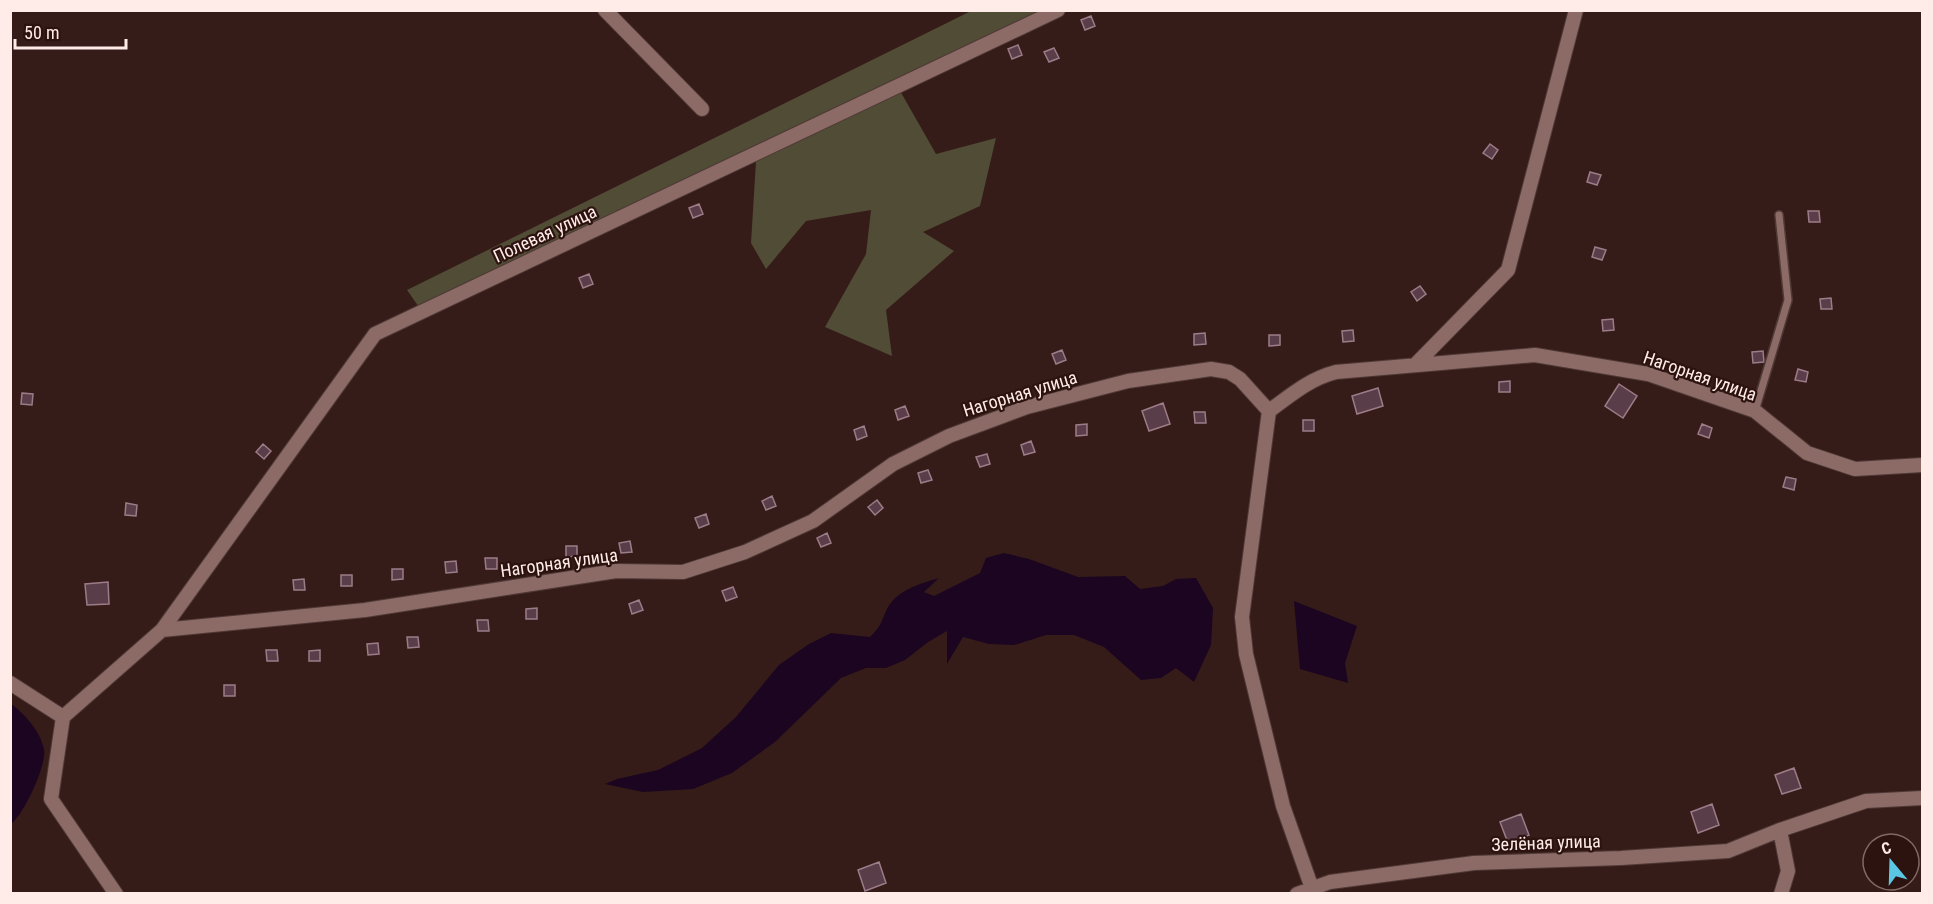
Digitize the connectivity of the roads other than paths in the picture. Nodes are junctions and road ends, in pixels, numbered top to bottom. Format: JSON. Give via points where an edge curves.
{"nodes":[{"id":1,"x":605,"y":10,"type":"edge"},
{"id":2,"x":1058,"y":10,"type":"edge"},
{"id":3,"x":1576,"y":10,"type":"edge"},
{"id":4,"x":702,"y":109,"type":"dead end"},
{"id":5,"x":1779,"y":215,"type":"dead end"},
{"id":6,"x":1416,"y":364,"type":"junction"},
{"id":7,"x":1269,"y":411,"type":"junction"},
{"id":8,"x":1755,"y":411,"type":"junction"},
{"id":9,"x":1923,"y":465,"type":"edge"},
{"id":10,"x":162,"y":630,"type":"junction"},
{"id":11,"x":10,"y":683,"type":"edge"},
{"id":12,"x":63,"y":717,"type":"junction"},
{"id":13,"x":1923,"y":798,"type":"edge"},
{"id":14,"x":1780,"y":830,"type":"junction"},
{"id":15,"x":1313,"y":891,"type":"edge"},
{"id":16,"x":117,"y":894,"type":"edge"},
{"id":17,"x":1297,"y":894,"type":"edge"},
{"id":18,"x":1781,"y":894,"type":"edge"}],
"edges":[{"from":1,"to":4,"type":"street"},
{"from":2,"to":10,"type":"street","name":"Полевая улица","via":[[375,334]]},
{"from":3,"to":6,"type":"street","via":[[1508,270]]},
{"from":5,"to":8,"type":"lane","via":[[1788,300]]},
{"from":6,"to":7,"type":"street","name":"Нагорная улица","via":[[1319,376]]},
{"from":6,"to":8,"type":"street","name":"Нагорная улица","via":[[1535,355],[1648,374]]},
{"from":7,"to":10,"type":"street","name":"Нагорная улица","via":[[1229,372],[1211,369],[1128,381],[1027,407],[949,436],[893,464],[813,520],[745,552],[682,573],[616,571],[365,610]]},
{"from":7,"to":15,"type":"street","via":[[1242,617],[1246,654],[1283,806]]},
{"from":8,"to":9,"type":"street","name":"Нагорная улица","via":[[1807,453],[1855,469]]},
{"from":10,"to":12,"type":"street"},
{"from":11,"to":12,"type":"street"},
{"from":12,"to":16,"type":"street","via":[[51,799]]},
{"from":13,"to":14,"type":"street","name":"Зелёная улица","via":[[1866,801]]},
{"from":14,"to":15,"type":"street","name":"Зелёная улица","via":[[1728,851],[1474,863],[1330,882]]},
{"from":14,"to":18,"type":"street","via":[[1788,871]]},
{"from":15,"to":17,"type":"street","name":"Зелёная улица"}]}
